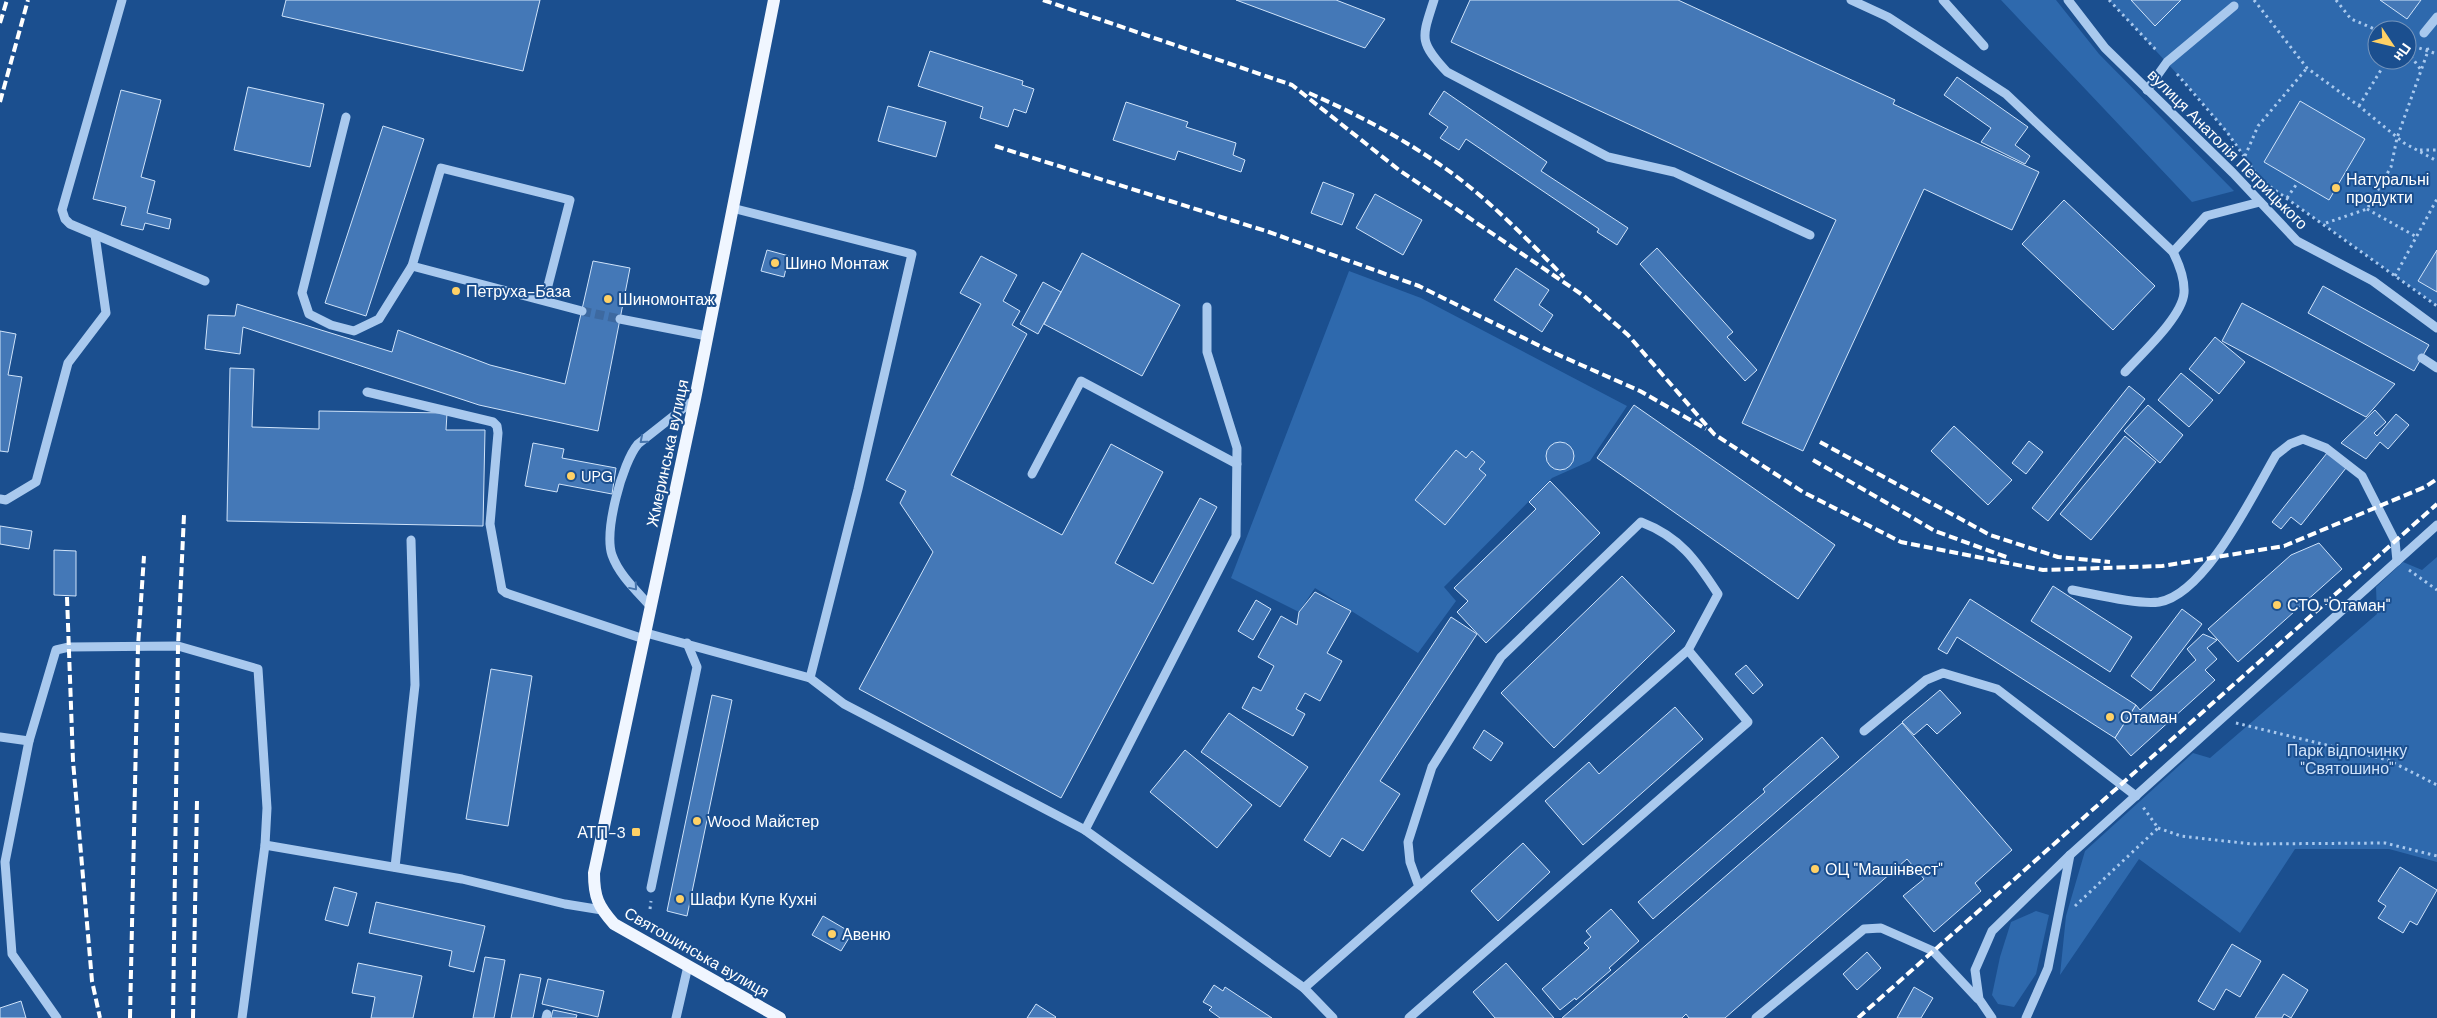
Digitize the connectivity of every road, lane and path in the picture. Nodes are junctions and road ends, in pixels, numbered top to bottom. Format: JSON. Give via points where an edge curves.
{"nodes":[{"id":1,"x":122,"y":0,"type":"edge"},
{"id":2,"x":774,"y":0,"type":"edge"},
{"id":3,"x":1434,"y":0,"type":"edge"},
{"id":4,"x":1852,"y":0,"type":"edge"},
{"id":5,"x":1943,"y":0,"type":"edge"},
{"id":6,"x":2068,"y":0,"type":"edge"},
{"id":7,"x":2109,"y":0,"type":"edge"},
{"id":8,"x":2254,"y":0,"type":"edge"},
{"id":9,"x":2336,"y":0,"type":"edge"},
{"id":10,"x":2234,"y":6,"type":"dead end"},
{"id":11,"x":2437,"y":17,"type":"edge"},
{"id":12,"x":2367,"y":26,"type":"edge"},
{"id":13,"x":2424,"y":33,"type":"dead end"},
{"id":14,"x":1984,"y":46,"type":"dead end"},
{"id":15,"x":2428,"y":51,"type":"dead end"},
{"id":16,"x":2167,"y":62,"type":"junction"},
{"id":17,"x":2417,"y":65,"type":"edge"},
{"id":18,"x":2307,"y":68,"type":"junction"},
{"id":19,"x":2381,"y":70,"type":"edge"},
{"id":20,"x":2421,"y":70,"type":"junction"},
{"id":21,"x":2147,"y":90,"type":"junction"},
{"id":22,"x":2359,"y":106,"type":"junction"},
{"id":23,"x":346,"y":117,"type":"dead end"},
{"id":24,"x":2397,"y":138,"type":"junction"},
{"id":25,"x":2419,"y":150,"type":"junction"},
{"id":26,"x":2437,"y":150,"type":"edge"},
{"id":27,"x":2245,"y":156,"type":"junction"},
{"id":28,"x":2437,"y":161,"type":"edge"},
{"id":29,"x":2298,"y":182,"type":"dead end"},
{"id":30,"x":2287,"y":198,"type":"junction"},
{"id":31,"x":2437,"y":199,"type":"edge"},
{"id":32,"x":2260,"y":202,"type":"junction"},
{"id":33,"x":732,"y":208,"type":"junction"},
{"id":34,"x":2367,"y":209,"type":"junction"},
{"id":35,"x":2326,"y":223,"type":"dead end"},
{"id":36,"x":95,"y":235,"type":"junction"},
{"id":37,"x":1810,"y":235,"type":"dead end"},
{"id":38,"x":2415,"y":236,"type":"junction"},
{"id":39,"x":2173,"y":252,"type":"junction"},
{"id":40,"x":412,"y":266,"type":"junction"},
{"id":41,"x":2395,"y":276,"type":"junction"},
{"id":42,"x":205,"y":281,"type":"dead end"},
{"id":43,"x":544,"y":301,"type":"junction"},
{"id":44,"x":2437,"y":306,"type":"edge"},
{"id":45,"x":1207,"y":307,"type":"dead end"},
{"id":46,"x":582,"y":311,"type":"tunnel mouth"},
{"id":47,"x":620,"y":319,"type":"tunnel mouth"},
{"id":48,"x":2437,"y":328,"type":"edge"},
{"id":49,"x":707,"y":336,"type":"junction"},
{"id":50,"x":2422,"y":358,"type":"dead end"},
{"id":51,"x":2437,"y":368,"type":"edge"},
{"id":52,"x":2125,"y":372,"type":"dead end"},
{"id":53,"x":367,"y":392,"type":"dead end"},
{"id":54,"x":695,"y":399,"type":"junction"},
{"id":55,"x":1237,"y":464,"type":"junction"},
{"id":56,"x":1032,"y":474,"type":"dead end"},
{"id":57,"x":0,"y":499,"type":"edge"},
{"id":58,"x":2437,"y":525,"type":"edge"},
{"id":59,"x":411,"y":540,"type":"dead end"},
{"id":60,"x":2397,"y":561,"type":"junction"},
{"id":61,"x":2072,"y":590,"type":"dead end"},
{"id":62,"x":2437,"y":590,"type":"edge"},
{"id":63,"x":651,"y":607,"type":"junction"},
{"id":64,"x":645,"y":636,"type":"junction"},
{"id":65,"x":687,"y":643,"type":"junction"},
{"id":66,"x":1688,"y":650,"type":"junction"},
{"id":67,"x":810,"y":678,"type":"junction"},
{"id":68,"x":2221,"y":720,"type":"junction"},
{"id":69,"x":1864,"y":731,"type":"dead end"},
{"id":70,"x":0,"y":737,"type":"edge"},
{"id":71,"x":29,"y":741,"type":"junction"},
{"id":72,"x":2437,"y":785,"type":"edge"},
{"id":73,"x":2136,"y":796,"type":"junction"},
{"id":74,"x":2158,"y":828,"type":"junction"},
{"id":75,"x":1085,"y":830,"type":"junction"},
{"id":76,"x":265,"y":845,"type":"junction"},
{"id":77,"x":2070,"y":855,"type":"junction"},
{"id":78,"x":2437,"y":856,"type":"edge"},
{"id":79,"x":395,"y":867,"type":"junction"},
{"id":80,"x":1419,"y":887,"type":"junction"},
{"id":81,"x":651,"y":888,"type":"dead end"},
{"id":82,"x":602,"y":910,"type":"junction"},
{"id":83,"x":2057,"y":923,"type":"junction"},
{"id":84,"x":688,"y":966,"type":"junction"},
{"id":85,"x":1304,"y":988,"type":"junction"},
{"id":86,"x":1978,"y":999,"type":"junction"},
{"id":87,"x":57,"y":1018,"type":"edge"},
{"id":88,"x":242,"y":1018,"type":"edge"},
{"id":89,"x":676,"y":1018,"type":"edge"},
{"id":90,"x":780,"y":1018,"type":"edge"},
{"id":91,"x":1333,"y":1018,"type":"edge"},
{"id":92,"x":1409,"y":1018,"type":"edge"},
{"id":93,"x":1756,"y":1018,"type":"edge"},
{"id":94,"x":1992,"y":1018,"type":"edge"},
{"id":95,"x":2026,"y":1018,"type":"edge"}],
"edges":[{"from":1,"to":36,"type":"street","via":[[62,210],[70,224]]},
{"from":2,"to":33,"type":"main road","name":"Жмеринська вулиця"},
{"from":3,"to":37,"type":"street","via":[[1424,32],[1428,52],[1447,72],[1608,157],[1674,172]]},
{"from":4,"to":39,"type":"street","via":[[1888,17],[2006,94]]},
{"from":5,"to":14,"type":"street"},
{"from":6,"to":21,"type":"street","name":"вулиця Анатолія Петрицького","via":[[2106,48]]},
{"from":7,"to":16,"type":"path"},
{"from":8,"to":18,"type":"path"},
{"from":9,"to":12,"type":"path","via":[[2351,19]]},
{"from":10,"to":16,"type":"street"},
{"from":11,"to":13,"type":"street"},
{"from":15,"to":20,"type":"path"},
{"from":16,"to":21,"type":"street"},
{"from":16,"to":27,"type":"path"},
{"from":17,"to":20,"type":"path"},
{"from":18,"to":22,"type":"path"},
{"from":18,"to":27,"type":"path","via":[[2258,126]]},
{"from":19,"to":22,"type":"path"},
{"from":20,"to":24,"type":"path"},
{"from":21,"to":32,"type":"street","name":"вулиця Анатолія Петрицького"},
{"from":22,"to":24,"type":"path"},
{"from":23,"to":40,"type":"street","via":[[302,293],[309,314],[331,325],[354,331],[379,320]]},
{"from":24,"to":25,"type":"path"},
{"from":24,"to":34,"type":"path","via":[[2391,167]]},
{"from":25,"to":26,"type":"path"},
{"from":25,"to":28,"type":"path"},
{"from":27,"to":30,"type":"path","via":[[2260,179]]},
{"from":29,"to":30,"type":"path"},
{"from":30,"to":41,"type":"path"},
{"from":31,"to":38,"type":"path"},
{"from":32,"to":39,"type":"street","via":[[2206,216]]},
{"from":32,"to":48,"type":"street","name":"вулиця Анатолія Петрицького","via":[[2298,241],[2374,281]]},
{"from":33,"to":49,"type":"main road","name":"Жмеринська вулиця"},
{"from":33,"to":67,"type":"street","via":[[912,254]]},
{"from":34,"to":35,"type":"path"},
{"from":34,"to":38,"type":"path"},
{"from":36,"to":42,"type":"street"},
{"from":36,"to":57,"type":"street","via":[[106,312],[68,362],[36,482],[6,500]]},
{"from":38,"to":41,"type":"path"},
{"from":39,"to":52,"type":"street","via":[[2181,270],[2184,292],[2179,310]]},
{"from":40,"to":43,"type":"street"},
{"from":40,"to":43,"type":"street","via":[[441,168],[570,200]]},
{"from":41,"to":44,"type":"path"},
{"from":43,"to":46,"type":"street"},
{"from":45,"to":55,"type":"street","via":[[1207,352],[1238,448]]},
{"from":47,"to":49,"type":"street"},
{"from":49,"to":54,"type":"main road","name":"Жмеринська вулиця"},
{"from":50,"to":51,"type":"street"},
{"from":53,"to":64,"type":"street","via":[[493,422],[498,433],[490,524],[502,590]]},
{"from":54,"to":63,"type":"main road","name":"Жмеринська вулиця"},
{"from":54,"to":63,"type":"street","one_way":true,"via":[[638,444],[631,453],[616,496],[608,543],[612,556],[624,576]]},
{"from":55,"to":56,"type":"street","via":[[1081,381]]},
{"from":55,"to":75,"type":"street","via":[[1236,536]]},
{"from":58,"to":60,"type":"street"},
{"from":59,"to":79,"type":"street","via":[[416,685]]},
{"from":60,"to":61,"type":"street","via":[[2395,541],[2362,476],[2326,448],[2303,439],[2276,455],[2215,557],[2184,590],[2159,602],[2116,599]]},
{"from":60,"to":62,"type":"path"},
{"from":60,"to":68,"type":"street"},
{"from":63,"to":64,"type":"main road","name":"Жмеринська вулиця"},
{"from":64,"to":65,"type":"street"},
{"from":64,"to":82,"type":"main road","name":"Жмеринська вулиця","via":[[594,873],[594,893]]},
{"from":65,"to":67,"type":"street"},
{"from":65,"to":81,"type":"street","via":[[697,667]]},
{"from":66,"to":80,"type":"street"},
{"from":66,"to":80,"type":"street","via":[[1718,594],[1696,560],[1662,530],[1641,522],[1501,657],[1432,767],[1408,842],[1410,862]]},
{"from":66,"to":92,"type":"street","via":[[1748,722]]},
{"from":67,"to":75,"type":"street","via":[[844,704]]},
{"from":68,"to":72,"type":"path","via":[[2388,760]]},
{"from":68,"to":73,"type":"street"},
{"from":69,"to":73,"type":"street","via":[[1926,680],[1943,673],[1997,689]]},
{"from":70,"to":71,"type":"street"},
{"from":71,"to":76,"type":"street","via":[[56,650],[69,647],[178,646],[258,669],[267,808]]},
{"from":71,"to":87,"type":"street","via":[[5,862],[12,954]]},
{"from":73,"to":74,"type":"path"},
{"from":73,"to":77,"type":"street"},
{"from":74,"to":78,"type":"path","via":[[2181,836],[2251,844],[2384,843]]},
{"from":74,"to":83,"type":"path"},
{"from":75,"to":85,"type":"street"},
{"from":76,"to":79,"type":"street"},
{"from":76,"to":88,"type":"street"},
{"from":77,"to":83,"type":"street"},
{"from":77,"to":86,"type":"street","via":[[1992,931],[1975,970]]},
{"from":79,"to":82,"type":"street"},
{"from":80,"to":85,"type":"street"},
{"from":82,"to":84,"type":"main road","name":"Святошинська вулиця","via":[[614,924]]},
{"from":83,"to":95,"type":"street","via":[[2048,968]]},
{"from":84,"to":89,"type":"street"},
{"from":84,"to":90,"type":"main road","name":"Святошинська вулиця"},
{"from":85,"to":91,"type":"street"},
{"from":86,"to":93,"type":"street","via":[[1933,951],[1881,928],[1864,928]]},
{"from":86,"to":94,"type":"street"}]}
